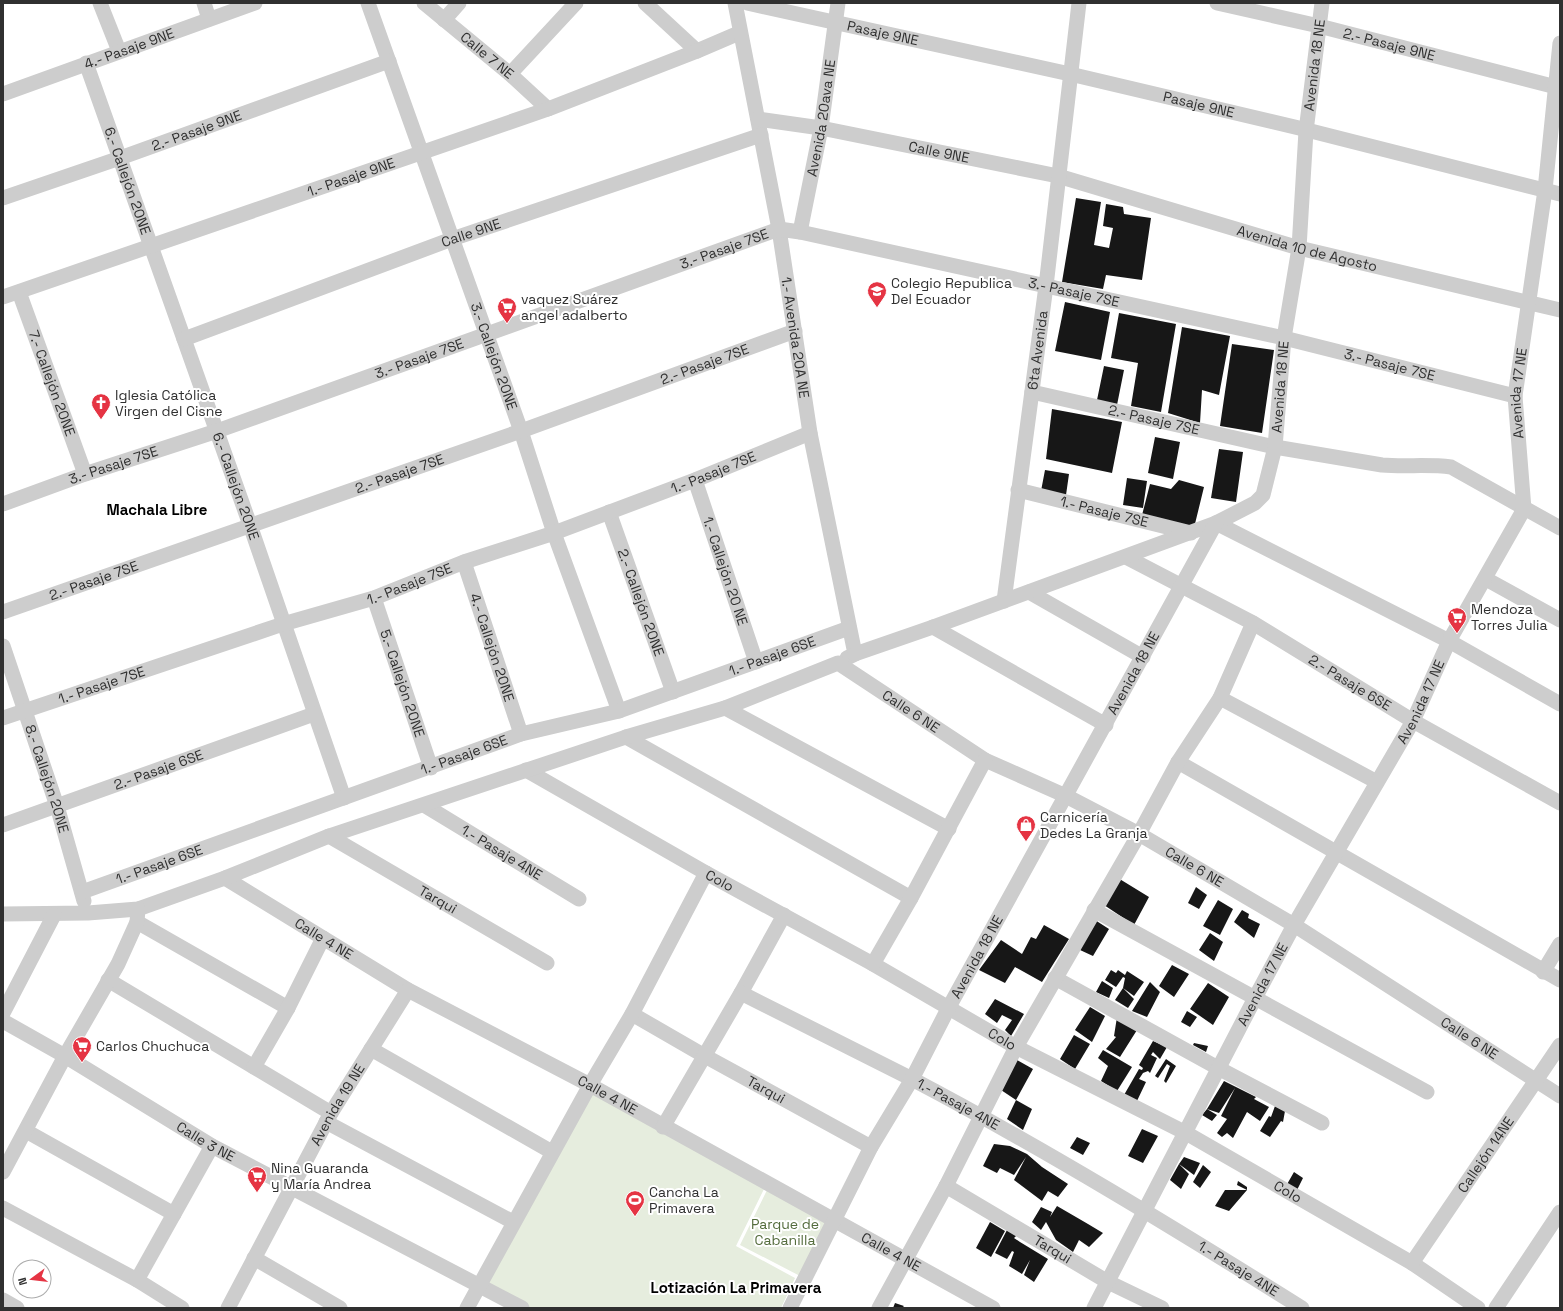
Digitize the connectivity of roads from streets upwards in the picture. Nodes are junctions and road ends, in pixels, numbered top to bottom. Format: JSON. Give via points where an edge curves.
{"nodes":[{"id":1,"x":100,"y":3,"type":"edge"},
{"id":2,"x":204,"y":3,"type":"edge"},
{"id":3,"x":255,"y":3,"type":"edge"},
{"id":4,"x":368,"y":3,"type":"edge"},
{"id":5,"x":424,"y":3,"type":"edge"},
{"id":6,"x":459,"y":3,"type":"edge"},
{"id":7,"x":576,"y":3,"type":"edge"},
{"id":8,"x":645,"y":3,"type":"edge"},
{"id":9,"x":734,"y":3,"type":"edge"},
{"id":10,"x":747,"y":3,"type":"edge"},
{"id":11,"x":838,"y":3,"type":"edge"},
{"id":12,"x":1079,"y":3,"type":"edge"},
{"id":13,"x":1217,"y":3,"type":"edge"},
{"id":14,"x":1322,"y":3,"type":"edge"},
{"id":15,"x":209,"y":19,"type":"junction"},
{"id":16,"x":444,"y":20,"type":"junction"},
{"id":17,"x":835,"y":24,"type":"junction"},
{"id":18,"x":1319,"y":26,"type":"junction"},
{"id":19,"x":739,"y":33,"type":"junction"},
{"id":20,"x":1560,"y":43,"type":"edge"},
{"id":21,"x":119,"y":51,"type":"junction"},
{"id":22,"x":697,"y":51,"type":"junction"},
{"id":23,"x":389,"y":61,"type":"junction"},
{"id":24,"x":86,"y":63,"type":"junction"},
{"id":25,"x":510,"y":74,"type":"junction"},
{"id":26,"x":1070,"y":74,"type":"junction"},
{"id":27,"x":1557,"y":88,"type":"edge"},
{"id":28,"x":3,"y":94,"type":"edge"},
{"id":29,"x":548,"y":109,"type":"junction"},
{"id":30,"x":758,"y":119,"type":"junction"},
{"id":31,"x":821,"y":128,"type":"junction"},
{"id":32,"x":1306,"y":131,"type":"junction"},
{"id":33,"x":761,"y":135,"type":"junction"},
{"id":34,"x":422,"y":152,"type":"junction"},
{"id":35,"x":120,"y":158,"type":"junction"},
{"id":36,"x":1058,"y":176,"type":"junction"},
{"id":37,"x":1545,"y":190,"type":"junction"},
{"id":38,"x":1560,"y":194,"type":"edge"},
{"id":39,"x":3,"y":198,"type":"edge"},
{"id":40,"x":779,"y":229,"type":"junction"},
{"id":41,"x":800,"y":232,"type":"junction"},
{"id":42,"x":452,"y":239,"type":"junction"},
{"id":43,"x":152,"y":247,"type":"junction"},
{"id":44,"x":1299,"y":248,"type":"junction"},
{"id":45,"x":1046,"y":286,"type":"junction"},
{"id":46,"x":19,"y":292,"type":"junction"},
{"id":47,"x":3,"y":297,"type":"edge"},
{"id":48,"x":1529,"y":302,"type":"junction"},
{"id":49,"x":1560,"y":310,"type":"edge"},
{"id":50,"x":795,"y":332,"type":"junction"},
{"id":51,"x":486,"y":335,"type":"junction"},
{"id":52,"x":184,"y":338,"type":"junction"},
{"id":53,"x":1284,"y":338,"type":"junction"},
{"id":54,"x":1032,"y":392,"type":"junction"},
{"id":55,"x":1515,"y":396,"type":"junction"},
{"id":56,"x":217,"y":431,"type":"junction"},
{"id":57,"x":521,"y":431,"type":"junction"},
{"id":58,"x":810,"y":432,"type":"junction"},
{"id":59,"x":1275,"y":447,"type":"junction"},
{"id":60,"x":84,"y":474,"type":"junction"},
{"id":61,"x":695,"y":480,"type":"junction"},
{"id":62,"x":1018,"y":490,"type":"junction"},
{"id":63,"x":3,"y":504,"type":"edge"},
{"id":64,"x":1524,"y":509,"type":"junction"},
{"id":65,"x":609,"y":512,"type":"junction"},
{"id":66,"x":1216,"y":524,"type":"junction"},
{"id":67,"x":250,"y":525,"type":"junction"},
{"id":68,"x":1560,"y":528,"type":"edge"},
{"id":69,"x":554,"y":533,"type":"junction"},
{"id":70,"x":1191,"y":533,"type":"junction"},
{"id":71,"x":1126,"y":557,"type":"junction"},
{"id":72,"x":464,"y":562,"type":"junction"},
{"id":73,"x":1486,"y":579,"type":"junction"},
{"id":74,"x":1182,"y":585,"type":"junction"},
{"id":75,"x":1029,"y":592,"type":"junction"},
{"id":76,"x":374,"y":598,"type":"junction"},
{"id":77,"x":1004,"y":601,"type":"junction"},
{"id":78,"x":3,"y":612,"type":"edge"},
{"id":79,"x":1560,"y":620,"type":"edge"},
{"id":80,"x":1253,"y":623,"type":"junction"},
{"id":81,"x":283,"y":624,"type":"junction"},
{"id":82,"x":933,"y":627,"type":"junction"},
{"id":83,"x":849,"y":628,"type":"junction"},
{"id":84,"x":1449,"y":641,"type":"junction"},
{"id":85,"x":3,"y":646,"type":"edge"},
{"id":86,"x":855,"y":654,"type":"junction"},
{"id":87,"x":1143,"y":657,"type":"junction"},
{"id":88,"x":756,"y":662,"type":"junction"},
{"id":89,"x":838,"y":663,"type":"junction"},
{"id":90,"x":673,"y":692,"type":"junction"},
{"id":91,"x":1220,"y":698,"type":"junction"},
{"id":92,"x":1560,"y":704,"type":"edge"},
{"id":93,"x":725,"y":708,"type":"junction"},
{"id":94,"x":619,"y":710,"type":"junction"},
{"id":95,"x":24,"y":711,"type":"junction"},
{"id":96,"x":314,"y":714,"type":"junction"},
{"id":97,"x":3,"y":718,"type":"edge"},
{"id":98,"x":1413,"y":721,"type":"junction"},
{"id":99,"x":1106,"y":725,"type":"junction"},
{"id":100,"x":521,"y":734,"type":"junction"},
{"id":101,"x":626,"y":736,"type":"junction"},
{"id":102,"x":986,"y":760,"type":"junction"},
{"id":103,"x":1178,"y":762,"type":"junction"},
{"id":104,"x":431,"y":768,"type":"junction"},
{"id":105,"x":526,"y":770,"type":"junction"},
{"id":106,"x":1377,"y":782,"type":"junction"},
{"id":107,"x":1066,"y":796,"type":"junction"},
{"id":108,"x":344,"y":798,"type":"junction"},
{"id":109,"x":1560,"y":803,"type":"edge"},
{"id":110,"x":424,"y":805,"type":"junction"},
{"id":111,"x":57,"y":806,"type":"junction"},
{"id":112,"x":3,"y":825,"type":"edge"},
{"id":113,"x":949,"y":829,"type":"junction"},
{"id":114,"x":1139,"y":834,"type":"junction"},
{"id":115,"x":329,"y":836,"type":"junction"},
{"id":116,"x":1337,"y":854,"type":"junction"},
{"id":117,"x":706,"y":873,"type":"junction"},
{"id":118,"x":225,"y":878,"type":"junction"},
{"id":119,"x":82,"y":892,"type":"junction"},
{"id":120,"x":912,"y":898,"type":"junction"},
{"id":121,"x":579,"y":899,"type":"dead end"},
{"id":122,"x":1094,"y":910,"type":"junction"},
{"id":123,"x":88,"y":913,"type":"junction"},
{"id":124,"x":3,"y":914,"type":"edge"},
{"id":125,"x":54,"y":914,"type":"junction"},
{"id":126,"x":784,"y":915,"type":"junction"},
{"id":127,"x":138,"y":916,"type":"junction"},
{"id":128,"x":1294,"y":925,"type":"junction"},
{"id":129,"x":323,"y":938,"type":"junction"},
{"id":130,"x":1560,"y":944,"type":"edge"},
{"id":131,"x":547,"y":963,"type":"dead end"},
{"id":132,"x":873,"y":964,"type":"junction"},
{"id":133,"x":1543,"y":972,"type":"junction"},
{"id":134,"x":1055,"y":978,"type":"junction"},
{"id":135,"x":108,"y":980,"type":"junction"},
{"id":136,"x":1560,"y":980,"type":"edge"},
{"id":137,"x":408,"y":990,"type":"junction"},
{"id":138,"x":741,"y":993,"type":"junction"},
{"id":139,"x":1255,"y":998,"type":"junction"},
{"id":140,"x":949,"y":1007,"type":"junction"},
{"id":141,"x":288,"y":1008,"type":"junction"},
{"id":142,"x":3,"y":1013,"type":"edge"},
{"id":143,"x":632,"y":1014,"type":"junction"},
{"id":144,"x":3,"y":1021,"type":"edge"},
{"id":145,"x":1560,"y":1045,"type":"edge"},
{"id":146,"x":1016,"y":1047,"type":"junction"},
{"id":147,"x":371,"y":1050,"type":"junction"},
{"id":148,"x":703,"y":1055,"type":"junction"},
{"id":149,"x":65,"y":1056,"type":"junction"},
{"id":150,"x":254,"y":1067,"type":"junction"},
{"id":151,"x":1218,"y":1068,"type":"junction"},
{"id":152,"x":912,"y":1079,"type":"junction"},
{"id":153,"x":1536,"y":1081,"type":"junction"},
{"id":154,"x":590,"y":1085,"type":"junction"},
{"id":155,"x":1428,"y":1092,"type":"dead end"},
{"id":156,"x":1560,"y":1096,"type":"edge"},
{"id":157,"x":329,"y":1118,"type":"junction"},
{"id":158,"x":981,"y":1118,"type":"junction"},
{"id":159,"x":1322,"y":1123,"type":"dead end"},
{"id":160,"x":662,"y":1127,"type":"junction"},
{"id":161,"x":26,"y":1131,"type":"junction"},
{"id":162,"x":1186,"y":1133,"type":"junction"},
{"id":163,"x":212,"y":1146,"type":"junction"},
{"id":164,"x":871,"y":1147,"type":"junction"},
{"id":165,"x":552,"y":1152,"type":"junction"},
{"id":166,"x":3,"y":1172,"type":"edge"},
{"id":167,"x":946,"y":1186,"type":"junction"},
{"id":168,"x":291,"y":1187,"type":"junction"},
{"id":169,"x":3,"y":1208,"type":"edge"},
{"id":170,"x":1145,"y":1210,"type":"junction"},
{"id":171,"x":1560,"y":1212,"type":"edge"},
{"id":172,"x":174,"y":1214,"type":"junction"},
{"id":173,"x":833,"y":1219,"type":"junction"},
{"id":174,"x":513,"y":1222,"type":"junction"},
{"id":175,"x":254,"y":1258,"type":"junction"},
{"id":176,"x":906,"y":1258,"type":"junction"},
{"id":177,"x":1412,"y":1263,"type":"junction"},
{"id":178,"x":137,"y":1280,"type":"junction"},
{"id":179,"x":1108,"y":1282,"type":"junction"},
{"id":180,"x":480,"y":1285,"type":"junction"},
{"id":181,"x":3,"y":1300,"type":"edge"},
{"id":182,"x":17,"y":1308,"type":"edge"},
{"id":183,"x":182,"y":1308,"type":"edge"},
{"id":184,"x":228,"y":1308,"type":"edge"},
{"id":185,"x":340,"y":1308,"type":"edge"},
{"id":186,"x":467,"y":1308,"type":"edge"},
{"id":187,"x":522,"y":1308,"type":"edge"},
{"id":188,"x":790,"y":1308,"type":"edge"},
{"id":189,"x":879,"y":1308,"type":"edge"},
{"id":190,"x":993,"y":1308,"type":"edge"},
{"id":191,"x":1094,"y":1308,"type":"edge"},
{"id":192,"x":1162,"y":1308,"type":"edge"},
{"id":193,"x":1302,"y":1308,"type":"edge"},
{"id":194,"x":1478,"y":1308,"type":"edge"},
{"id":195,"x":1496,"y":1308,"type":"edge"}],
"edges":[{"from":1,"to":21,"type":"street"},
{"from":2,"to":15,"type":"street"},
{"from":3,"to":15,"type":"street","name":"4.- Pasaje 9NE"},
{"from":4,"to":23,"type":"street","name":"3.- Callejón 20NE"},
{"from":5,"to":16,"type":"street","name":"Calle 7 NE"},
{"from":6,"to":16,"type":"street"},
{"from":7,"to":25,"type":"street"},
{"from":8,"to":22,"type":"street"},
{"from":9,"to":19,"type":"street","name":"1.- Avenida 20A NE"},
{"from":10,"to":17,"type":"street","name":"Pasaje 9NE"},
{"from":11,"to":17,"type":"street","name":"Avenida 20ava NE"},
{"from":12,"to":26,"type":"street","name":"6ta Avenida"},
{"from":13,"to":18,"type":"street","name":"2.- Pasaje 9NE"},
{"from":14,"to":18,"type":"street","name":"Avenida 18 NE"},
{"from":15,"to":21,"type":"street","name":"4.- Pasaje 9NE"},
{"from":16,"to":25,"type":"street","name":"Calle 7 NE"},
{"from":17,"to":26,"type":"street","name":"Pasaje 9NE"},
{"from":17,"to":31,"type":"street","name":"Avenida 20ava NE"},
{"from":18,"to":27,"type":"street","name":"2.- Pasaje 9NE"},
{"from":18,"to":32,"type":"street","name":"Avenida 18 NE"},
{"from":19,"to":22,"type":"street","name":"1.- Pasaje 9NE"},
{"from":19,"to":30,"type":"street","name":"1.- Avenida 20A NE"},
{"from":20,"to":27,"type":"street","name":"Avenida 17 NE"},
{"from":21,"to":24,"type":"street","name":"4.- Pasaje 9NE"},
{"from":22,"to":29,"type":"street","name":"1.- Pasaje 9NE"},
{"from":23,"to":34,"type":"street","name":"3.- Callejón 20NE"},
{"from":23,"to":35,"type":"street","name":"2.- Pasaje 9NE"},
{"from":24,"to":28,"type":"street","name":"4.- Pasaje 9NE"},
{"from":24,"to":35,"type":"street","name":"6.- Callejón 20NE"},
{"from":25,"to":29,"type":"street","name":"Calle 7 NE"},
{"from":26,"to":32,"type":"street","name":"Pasaje 9NE"},
{"from":26,"to":36,"type":"street","name":"6ta Avenida"},
{"from":27,"to":37,"type":"street","name":"Avenida 17 NE"},
{"from":29,"to":34,"type":"street","name":"1.- Pasaje 9NE"},
{"from":30,"to":31,"type":"street","name":"Calle 9NE"},
{"from":30,"to":33,"type":"street","name":"1.- Avenida 20A NE"},
{"from":31,"to":36,"type":"street","name":"Calle 9NE"},
{"from":31,"to":41,"type":"street","name":"Avenida 20ava NE"},
{"from":32,"to":37,"type":"street","name":"Pasaje 9NE"},
{"from":32,"to":44,"type":"street","name":"Avenida 18 NE"},
{"from":33,"to":40,"type":"street","name":"1.- Avenida 20A NE"},
{"from":33,"to":42,"type":"street","name":"Calle 9NE"},
{"from":34,"to":42,"type":"street","name":"3.- Callejón 20NE"},
{"from":34,"to":43,"type":"street","name":"1.- Pasaje 9NE"},
{"from":35,"to":39,"type":"street","name":"2.- Pasaje 9NE"},
{"from":35,"to":43,"type":"street","name":"6.- Callejón 20NE"},
{"from":36,"to":44,"type":"street","name":"Avenida 10 de Agosto"},
{"from":36,"to":45,"type":"street","name":"6ta Avenida"},
{"from":37,"to":38,"type":"street","name":"Pasaje 9NE"},
{"from":37,"to":48,"type":"street","name":"Avenida 17 NE"},
{"from":40,"to":41,"type":"street","name":"3.- Pasaje 7SE"},
{"from":40,"to":50,"type":"street","name":"1.- Avenida 20A NE"},
{"from":40,"to":51,"type":"street","name":"3.- Pasaje 7SE"},
{"from":41,"to":45,"type":"street","name":"3.- Pasaje 7SE"},
{"from":42,"to":51,"type":"street","name":"3.- Callejón 20NE"},
{"from":42,"to":52,"type":"street","name":"Calle 9NE"},
{"from":43,"to":46,"type":"street","name":"1.- Pasaje 9NE"},
{"from":43,"to":52,"type":"street","name":"6.- Callejón 20NE"},
{"from":44,"to":48,"type":"street","name":"Avenida 10 de Agosto"},
{"from":44,"to":53,"type":"street","name":"Avenida 18 NE"},
{"from":45,"to":53,"type":"street","name":"3.- Pasaje 7SE"},
{"from":45,"to":54,"type":"street","name":"6ta Avenida"},
{"from":46,"to":47,"type":"street","name":"1.- Pasaje 9NE"},
{"from":46,"to":60,"type":"street","name":"7.- Callejón 20NE"},
{"from":48,"to":49,"type":"street","name":"Avenida 10 de Agosto"},
{"from":48,"to":55,"type":"street","name":"Avenida 17 NE"},
{"from":50,"to":57,"type":"street","name":"2.- Pasaje 7SE"},
{"from":50,"to":58,"type":"street","name":"1.- Avenida 20A NE"},
{"from":51,"to":56,"type":"street","name":"3.- Pasaje 7SE"},
{"from":51,"to":57,"type":"street","name":"3.- Callejón 20NE"},
{"from":52,"to":56,"type":"street","name":"6.- Callejón 20NE"},
{"from":53,"to":55,"type":"street","name":"3.- Pasaje 7SE"},
{"from":53,"to":59,"type":"street","name":"Avenida 18 NE"},
{"from":54,"to":59,"type":"street","name":"2.- Pasaje 7SE"},
{"from":54,"to":62,"type":"street","name":"6ta Avenida"},
{"from":55,"to":64,"type":"street","name":"Avenida 17 NE"},
{"from":56,"to":60,"type":"street","name":"3.- Pasaje 7SE"},
{"from":56,"to":67,"type":"street","name":"6.- Callejón 20NE"},
{"from":57,"to":67,"type":"street","name":"2.- Pasaje 7SE"},
{"from":57,"to":69,"type":"street","name":"3.- Callejón 20NE"},
{"from":58,"to":61,"type":"street","name":"1.- Pasaje 7SE"},
{"from":58,"to":83,"type":"street","name":"1.- Avenida 20A NE"},
{"from":59,"to":64,"type":"street","name":"2.- Pasaje 7SE","via":[[1382,465],[1431,464],[1451,467]]},
{"from":59,"to":66,"type":"street","name":"Avenida 18 NE","via":[[1263,495],[1255,503]]},
{"from":60,"to":63,"type":"street","name":"3.- Pasaje 7SE"},
{"from":61,"to":65,"type":"street","name":"1.- Pasaje 7SE"},
{"from":61,"to":88,"type":"street","name":"1.- Callejón 20 NE"},
{"from":62,"to":70,"type":"street","name":"1.- Pasaje 7SE"},
{"from":62,"to":77,"type":"street","name":"6ta Avenida"},
{"from":64,"to":68,"type":"street"},
{"from":64,"to":73,"type":"street","name":"Avenida 17 NE"},
{"from":65,"to":69,"type":"street","name":"1.- Pasaje 7SE"},
{"from":65,"to":90,"type":"street","name":"2.- Callejón 20NE"},
{"from":66,"to":70,"type":"street"},
{"from":66,"to":74,"type":"street","name":"Avenida 18 NE"},
{"from":66,"to":84,"type":"street"},
{"from":67,"to":78,"type":"street","name":"2.- Pasaje 7SE"},
{"from":67,"to":81,"type":"street","name":"6.- Callejón 20NE"},
{"from":69,"to":72,"type":"street","name":"1.- Pasaje 7SE"},
{"from":69,"to":94,"type":"street","name":"3.- Callejón 20NE"},
{"from":70,"to":71,"type":"street"},
{"from":71,"to":74,"type":"street","name":"2.- Pasaje 6SE"},
{"from":71,"to":75,"type":"street"},
{"from":72,"to":76,"type":"street","name":"1.- Pasaje 7SE"},
{"from":72,"to":100,"type":"street","name":"4.- Callejón 20NE"},
{"from":73,"to":79,"type":"street"},
{"from":73,"to":84,"type":"street","name":"Avenida 17 NE"},
{"from":74,"to":80,"type":"street","name":"2.- Pasaje 6SE"},
{"from":74,"to":87,"type":"street","name":"Avenida 18 NE"},
{"from":75,"to":77,"type":"street"},
{"from":75,"to":87,"type":"street"},
{"from":76,"to":81,"type":"street","name":"1.- Pasaje 7SE"},
{"from":76,"to":104,"type":"street","name":"5.- Callejón 20NE"},
{"from":77,"to":82,"type":"street"},
{"from":80,"to":91,"type":"street"},
{"from":80,"to":98,"type":"street","name":"2.- Pasaje 6SE"},
{"from":81,"to":95,"type":"street","name":"1.- Pasaje 7SE"},
{"from":81,"to":96,"type":"street","name":"6.- Callejón 20NE"},
{"from":82,"to":86,"type":"street"},
{"from":82,"to":99,"type":"street"},
{"from":83,"to":86,"type":"street","name":"1.- Avenida 20A NE"},
{"from":83,"to":88,"type":"street","name":"1.- Pasaje 6SE"},
{"from":84,"to":92,"type":"street"},
{"from":84,"to":98,"type":"street","name":"Avenida 17 NE"},
{"from":85,"to":95,"type":"street","name":"8.- Callejón 20NE"},
{"from":86,"to":89,"type":"street"},
{"from":87,"to":99,"type":"street","name":"Avenida 18 NE"},
{"from":88,"to":90,"type":"street","name":"1.- Pasaje 6SE"},
{"from":89,"to":93,"type":"street"},
{"from":89,"to":102,"type":"street","name":"Calle 6 NE"},
{"from":90,"to":94,"type":"street","name":"1.- Pasaje 6SE"},
{"from":91,"to":103,"type":"street"},
{"from":91,"to":106,"type":"street"},
{"from":93,"to":101,"type":"street"},
{"from":93,"to":113,"type":"street"},
{"from":94,"to":100,"type":"street","name":"1.- Pasaje 6SE"},
{"from":95,"to":97,"type":"street","name":"1.- Pasaje 7SE"},
{"from":95,"to":111,"type":"street","name":"8.- Callejón 20NE"},
{"from":96,"to":108,"type":"street","name":"6.- Callejón 20NE"},
{"from":96,"to":111,"type":"street","name":"2.- Pasaje 6SE"},
{"from":98,"to":106,"type":"street","name":"Avenida 17 NE"},
{"from":98,"to":109,"type":"street","name":"2.- Pasaje 6SE"},
{"from":99,"to":107,"type":"street","name":"Avenida 18 NE"},
{"from":100,"to":104,"type":"street","name":"1.- Pasaje 6SE"},
{"from":101,"to":105,"type":"street"},
{"from":101,"to":120,"type":"street"},
{"from":102,"to":107,"type":"street","name":"Calle 6 NE"},
{"from":102,"to":113,"type":"street"},
{"from":103,"to":114,"type":"street"},
{"from":103,"to":116,"type":"street"},
{"from":104,"to":108,"type":"street","name":"1.- Pasaje 6SE"},
{"from":105,"to":110,"type":"street"},
{"from":105,"to":117,"type":"street","name":"Colo"},
{"from":106,"to":116,"type":"street","name":"Avenida 17 NE"},
{"from":107,"to":114,"type":"street","name":"Calle 6 NE"},
{"from":107,"to":140,"type":"street","name":"Avenida 18 NE"},
{"from":108,"to":119,"type":"street","name":"1.- Pasaje 6SE"},
{"from":110,"to":115,"type":"street"},
{"from":110,"to":121,"type":"street","name":"1.- Pasaje 4NE"},
{"from":111,"to":112,"type":"street","name":"2.- Pasaje 6SE"},
{"from":111,"to":119,"type":"street","name":"8.- Callejón 20NE"},
{"from":113,"to":120,"type":"street"},
{"from":114,"to":122,"type":"street"},
{"from":114,"to":128,"type":"street","name":"Calle 6 NE"},
{"from":115,"to":118,"type":"street"},
{"from":115,"to":131,"type":"street","name":"Tarqui"},
{"from":116,"to":128,"type":"street","name":"Avenida 17 NE"},
{"from":116,"to":133,"type":"street"},
{"from":117,"to":126,"type":"street","name":"Colo"},
{"from":117,"to":143,"type":"street"},
{"from":118,"to":127,"type":"street"},
{"from":118,"to":129,"type":"street","name":"Calle 4 NE"},
{"from":119,"to":123,"type":"street","name":"8.- Callejón 20NE"},
{"from":120,"to":132,"type":"street"},
{"from":122,"to":134,"type":"street"},
{"from":122,"to":139,"type":"street"},
{"from":123,"to":125,"type":"street"},
{"from":123,"to":127,"type":"street"},
{"from":124,"to":125,"type":"street"},
{"from":125,"to":142,"type":"street"},
{"from":126,"to":132,"type":"street","name":"Colo"},
{"from":126,"to":138,"type":"street"},
{"from":127,"to":135,"type":"street"},
{"from":127,"to":141,"type":"street"},
{"from":128,"to":139,"type":"street","name":"Avenida 17 NE"},
{"from":128,"to":153,"type":"street","name":"Calle 6 NE"},
{"from":129,"to":137,"type":"street","name":"Calle 4 NE"},
{"from":129,"to":141,"type":"street"},
{"from":130,"to":133,"type":"street"},
{"from":132,"to":140,"type":"street","name":"Colo"},
{"from":133,"to":136,"type":"street"},
{"from":134,"to":146,"type":"street"},
{"from":134,"to":151,"type":"street"},
{"from":135,"to":149,"type":"street"},
{"from":135,"to":150,"type":"street"},
{"from":137,"to":147,"type":"street","name":"Avenida 19 NE"},
{"from":137,"to":154,"type":"street","name":"Calle 4 NE"},
{"from":138,"to":148,"type":"street"},
{"from":138,"to":152,"type":"street","name":"1.- Pasaje 4NE"},
{"from":139,"to":151,"type":"street","name":"Avenida 17 NE"},
{"from":139,"to":155,"type":"street"},
{"from":140,"to":146,"type":"street","name":"Colo"},
{"from":140,"to":152,"type":"street","name":"Avenida 18 NE"},
{"from":141,"to":150,"type":"street"},
{"from":143,"to":148,"type":"street","name":"Tarqui"},
{"from":143,"to":154,"type":"street"},
{"from":144,"to":149,"type":"street","name":"Calle 3 NE"},
{"from":145,"to":153,"type":"street","name":"Callejón 14NE"},
{"from":146,"to":158,"type":"street"},
{"from":146,"to":162,"type":"street","name":"Colo"},
{"from":147,"to":157,"type":"street","name":"Avenida 19 NE"},
{"from":147,"to":165,"type":"street"},
{"from":148,"to":160,"type":"street"},
{"from":148,"to":164,"type":"street","name":"Tarqui"},
{"from":149,"to":161,"type":"street"},
{"from":149,"to":163,"type":"street","name":"Calle 3 NE"},
{"from":150,"to":157,"type":"street"},
{"from":151,"to":159,"type":"street"},
{"from":151,"to":162,"type":"street","name":"Avenida 17 NE"},
{"from":152,"to":158,"type":"street","name":"1.- Pasaje 4NE"},
{"from":152,"to":164,"type":"street","name":"Avenida 18 NE"},
{"from":153,"to":156,"type":"street","name":"Calle 6 NE"},
{"from":153,"to":177,"type":"street","name":"Callejón 14NE"},
{"from":154,"to":160,"type":"street","name":"Calle 4 NE"},
{"from":154,"to":165,"type":"street"},
{"from":157,"to":168,"type":"street","name":"Avenida 19 NE"},
{"from":157,"to":174,"type":"street"},
{"from":158,"to":167,"type":"street"},
{"from":158,"to":170,"type":"street","name":"1.- Pasaje 4NE"},
{"from":160,"to":173,"type":"street","name":"Calle 4 NE"},
{"from":161,"to":166,"type":"street"},
{"from":161,"to":172,"type":"street"},
{"from":162,"to":170,"type":"street","name":"Avenida 17 NE"},
{"from":162,"to":177,"type":"street","name":"Colo"},
{"from":163,"to":168,"type":"street","name":"Calle 3 NE"},
{"from":163,"to":172,"type":"street"},
{"from":164,"to":173,"type":"street","name":"Avenida 18 NE"},
{"from":165,"to":174,"type":"street"},
{"from":167,"to":176,"type":"street"},
{"from":167,"to":179,"type":"street","name":"Tarqui"},
{"from":168,"to":175,"type":"street","name":"Avenida 19 NE"},
{"from":168,"to":180,"type":"street","name":"Calle 3 NE"},
{"from":169,"to":178,"type":"street"},
{"from":170,"to":179,"type":"street","name":"Avenida 17 NE"},
{"from":170,"to":193,"type":"street","name":"1.- Pasaje 4NE"},
{"from":171,"to":195,"type":"street"},
{"from":172,"to":178,"type":"street"},
{"from":173,"to":176,"type":"street","name":"Calle 4 NE"},
{"from":173,"to":188,"type":"street","name":"Avenida 18 NE"},
{"from":174,"to":180,"type":"street"},
{"from":175,"to":184,"type":"street","name":"Avenida 19 NE"},
{"from":175,"to":185,"type":"street"},
{"from":176,"to":189,"type":"street"},
{"from":176,"to":190,"type":"street","name":"Calle 4 NE"},
{"from":177,"to":194,"type":"street","name":"Colo"},
{"from":178,"to":183,"type":"street"},
{"from":179,"to":191,"type":"street","name":"Avenida 17 NE"},
{"from":179,"to":192,"type":"street","name":"Tarqui"},
{"from":180,"to":186,"type":"street"},
{"from":180,"to":187,"type":"street","name":"Calle 3 NE"},
{"from":181,"to":182,"type":"street"}]}
